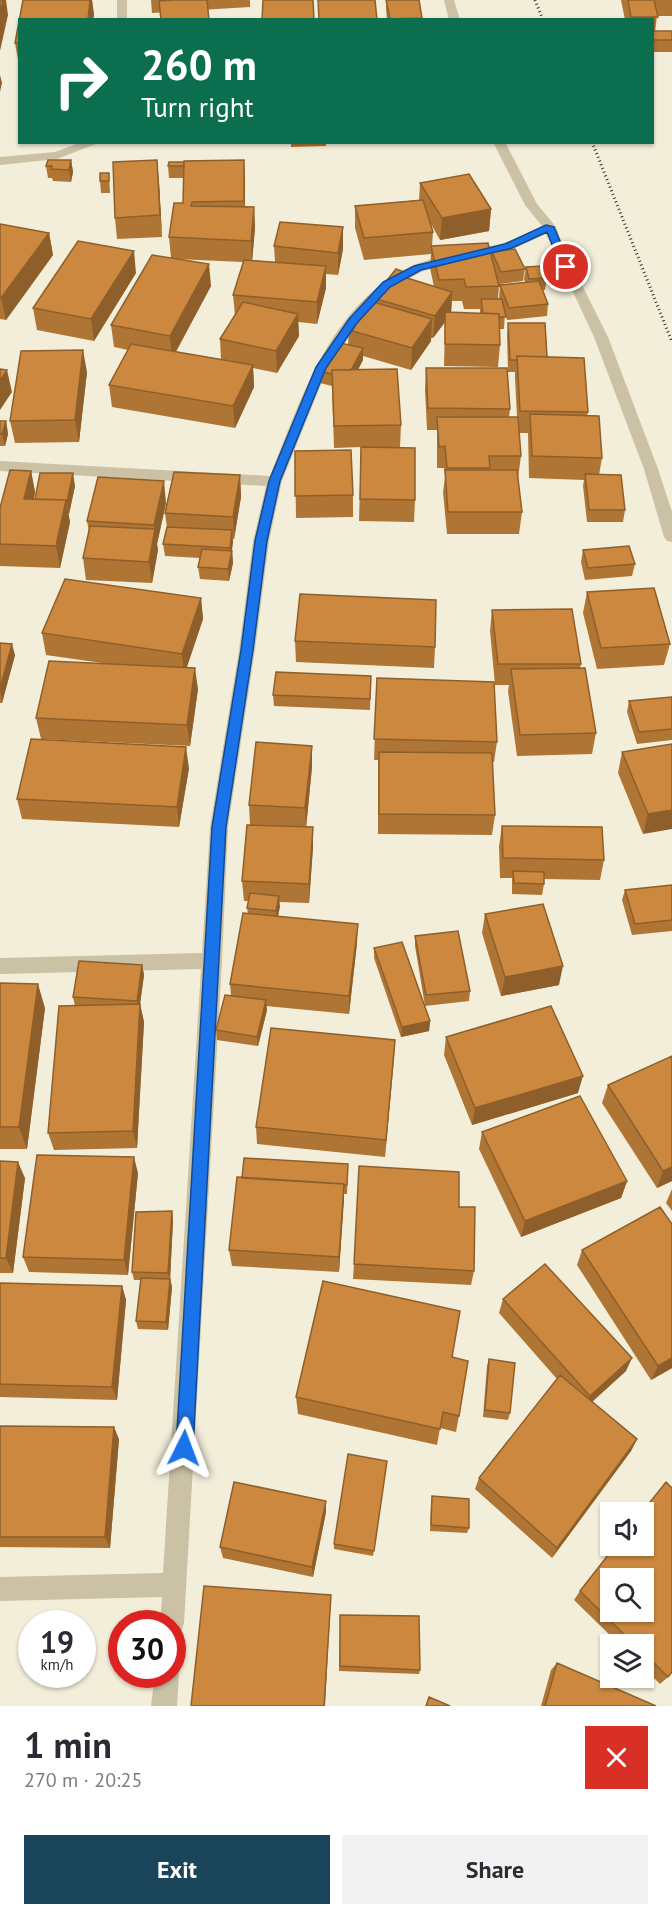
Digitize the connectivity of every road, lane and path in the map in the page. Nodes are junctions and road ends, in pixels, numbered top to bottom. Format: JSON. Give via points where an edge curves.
{"nodes":[{"id":1,"x":122,"y":0,"type":"edge"},
{"id":2,"x":449,"y":0,"type":"edge"},
{"id":3,"x":122,"y":18,"type":"edge"},
{"id":4,"x":454,"y":18,"type":"edge"},
{"id":5,"x":89,"y":144,"type":"edge"},
{"id":6,"x":500,"y":144,"type":"edge"},
{"id":7,"x":0,"y":161,"type":"edge"},
{"id":8,"x":550,"y":227,"type":"junction"},
{"id":9,"x":0,"y":466,"type":"edge"},
{"id":10,"x":275,"y":481,"type":"junction"},
{"id":11,"x":672,"y":537,"type":"edge"},
{"id":12,"x":213,"y":961,"type":"junction"},
{"id":13,"x":0,"y":966,"type":"edge"},
{"id":14,"x":175,"y":1585,"type":"junction"},
{"id":15,"x":0,"y":1589,"type":"edge"},
{"id":16,"x":173,"y":1610,"type":"edge"},
{"id":17,"x":166,"y":1688,"type":"edge"},
{"id":18,"x":164,"y":1706,"type":"edge"}],
"edges":[{"from":1,"to":3,"type":"street"},
{"from":2,"to":4,"type":"street"},
{"from":5,"to":7,"type":"street","via":[[57,155]]},
{"from":6,"to":8,"type":"street","via":[[531,205]]},
{"from":8,"to":10,"type":"street","via":[[508,246],[418,268],[387,285],[353,321],[321,367]]},
{"from":8,"to":11,"type":"street","via":[[601,337]]},
{"from":9,"to":10,"type":"street"},
{"from":10,"to":12,"type":"street","via":[[261,541],[219,827]]},
{"from":12,"to":13,"type":"street"},
{"from":12,"to":14,"type":"street"},
{"from":14,"to":15,"type":"street"},
{"from":14,"to":16,"type":"street"},
{"from":17,"to":18,"type":"street"}]}
